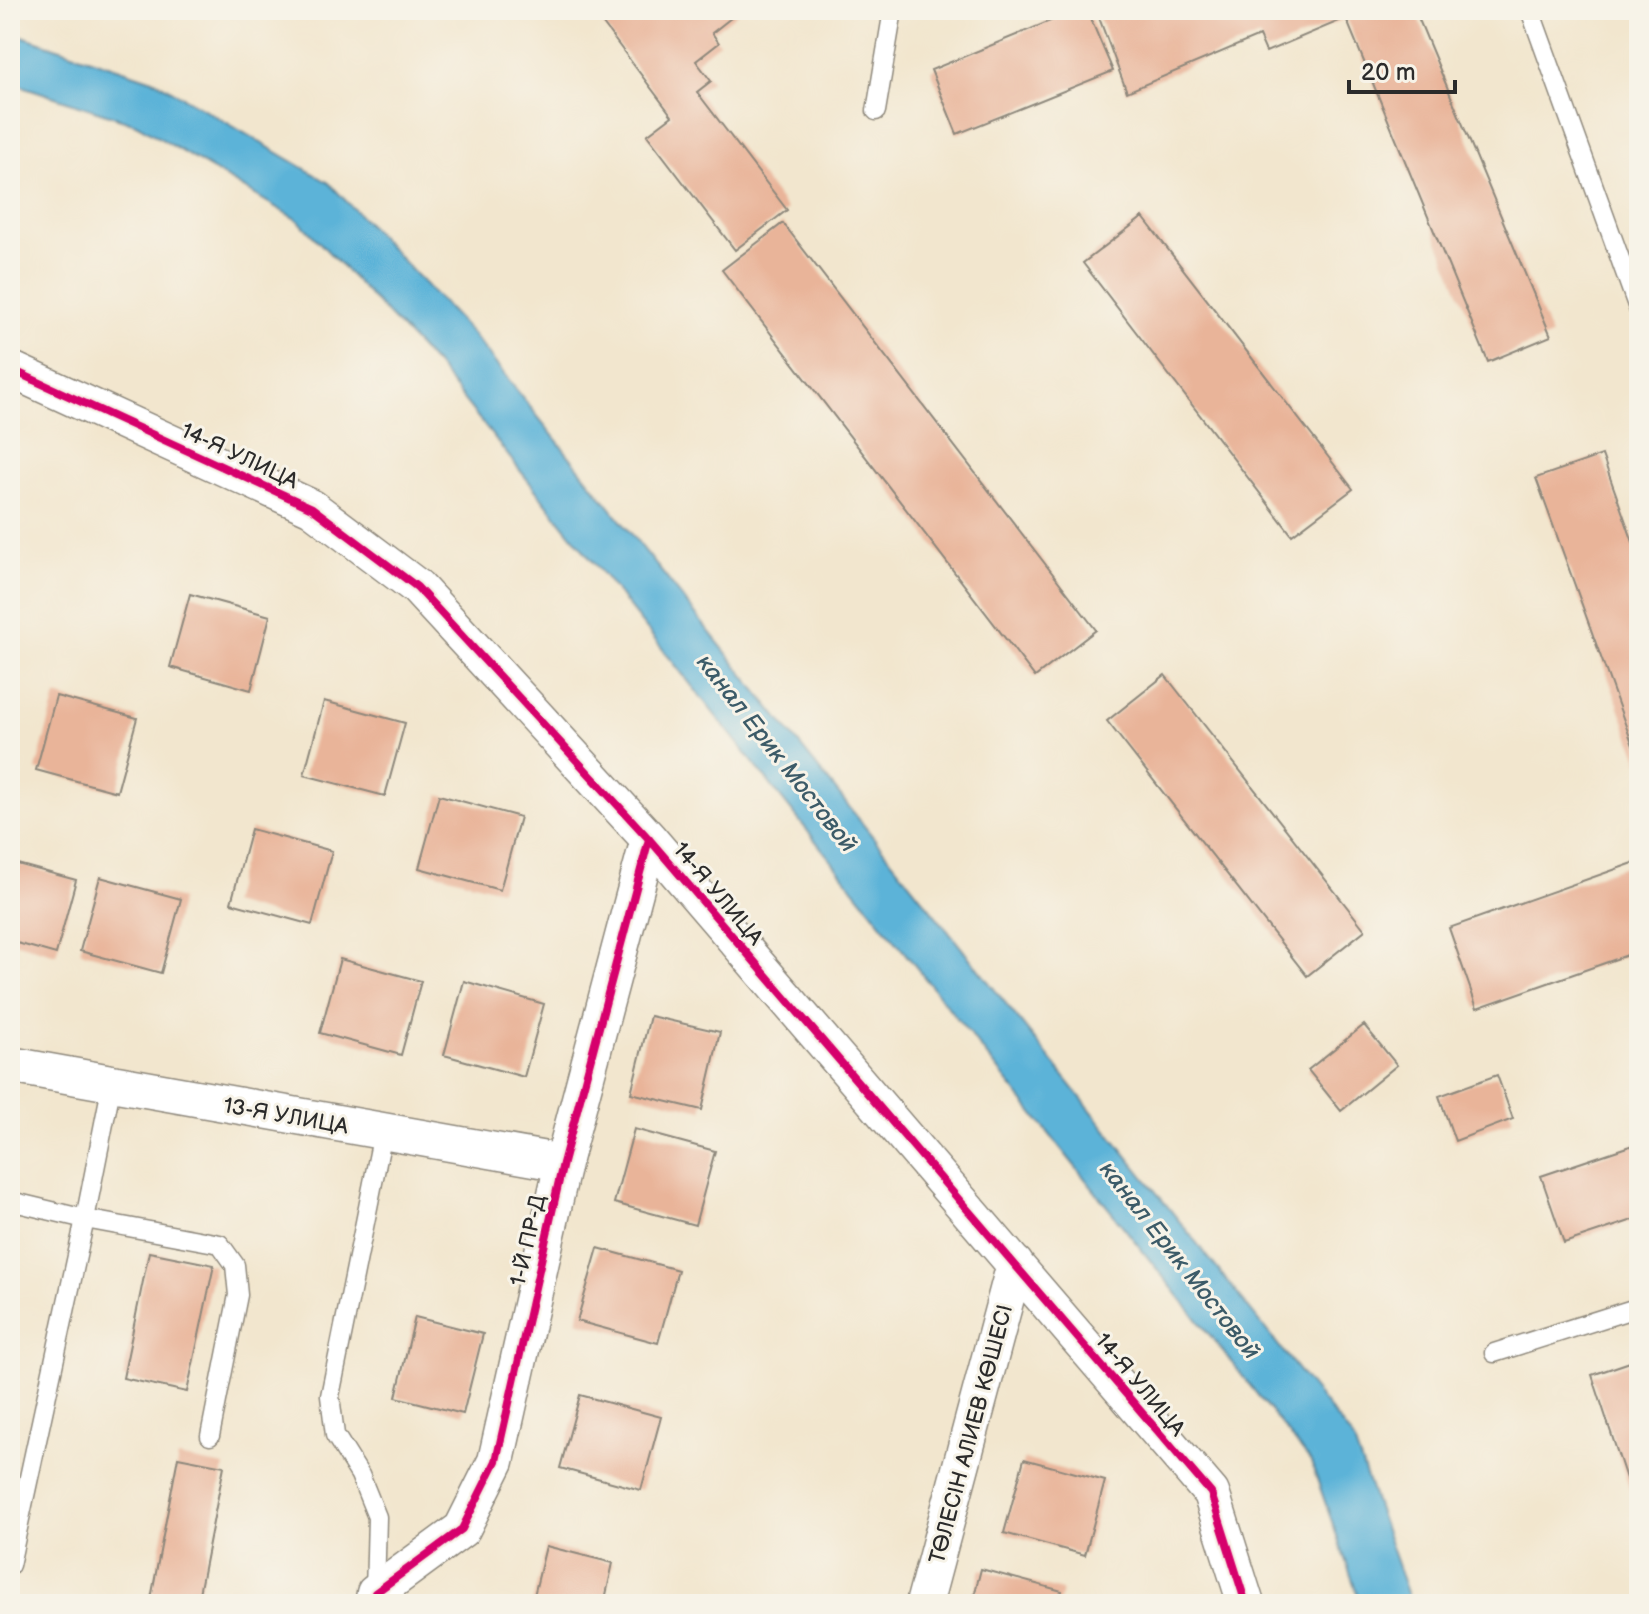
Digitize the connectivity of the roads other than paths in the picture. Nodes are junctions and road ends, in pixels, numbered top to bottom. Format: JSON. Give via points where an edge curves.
{"nodes":[{"id":1,"x":893,"y":10,"type":"edge"},
{"id":2,"x":1530,"y":10,"type":"edge"},
{"id":3,"x":876,"y":111,"type":"dead end"},
{"id":4,"x":1639,"y":311,"type":"edge"},
{"id":5,"x":10,"y":369,"type":"edge"},
{"id":6,"x":649,"y":839,"type":"junction"},
{"id":7,"x":10,"y":1065,"type":"edge"},
{"id":8,"x":112,"y":1083,"type":"junction"},
{"id":9,"x":383,"y":1133,"type":"junction"},
{"id":10,"x":563,"y":1163,"type":"junction"},
{"id":11,"x":10,"y":1201,"type":"edge"},
{"id":12,"x":85,"y":1219,"type":"junction"},
{"id":13,"x":1015,"y":1264,"type":"junction"},
{"id":14,"x":1639,"y":1307,"type":"edge"},
{"id":15,"x":1494,"y":1353,"type":"dead end"},
{"id":16,"x":210,"y":1436,"type":"dead end"},
{"id":17,"x":10,"y":1565,"type":"edge"},
{"id":18,"x":374,"y":1598,"type":"edge"},
{"id":19,"x":924,"y":1604,"type":"edge"},
{"id":20,"x":1246,"y":1604,"type":"edge"}],
"edges":[{"from":1,"to":3,"type":"lane"},
{"from":2,"to":4,"type":"lane"},
{"from":5,"to":6,"type":"street","name":"14-Я УЛИЦА","via":[[312,508],[417,587]]},
{"from":6,"to":10,"type":"street","name":"1-Й ПР-Д"},
{"from":6,"to":13,"type":"street","name":"14-Я УЛИЦА"},
{"from":7,"to":8,"type":"street","name":"13-Я УЛИЦА"},
{"from":8,"to":9,"type":"street","name":"13-Я УЛИЦА"},
{"from":8,"to":12,"type":"lane"},
{"from":9,"to":10,"type":"street","name":"13-Я УЛИЦА"},
{"from":9,"to":18,"type":"lane","via":[[330,1396],[335,1435],[360,1475],[377,1517]]},
{"from":10,"to":18,"type":"street","name":"1-Й ПР-Д","via":[[496,1461],[462,1529]]},
{"from":11,"to":12,"type":"lane"},
{"from":12,"to":16,"type":"lane","via":[[220,1244],[235,1265],[238,1295]]},
{"from":12,"to":17,"type":"lane"},
{"from":13,"to":19,"type":"street","name":"ТӨЛЕСІН АЛИЕВ КӨШЕСІ"},
{"from":13,"to":20,"type":"street","name":"14-Я УЛИЦА","via":[[1211,1493]]},
{"from":14,"to":15,"type":"lane"}]}
